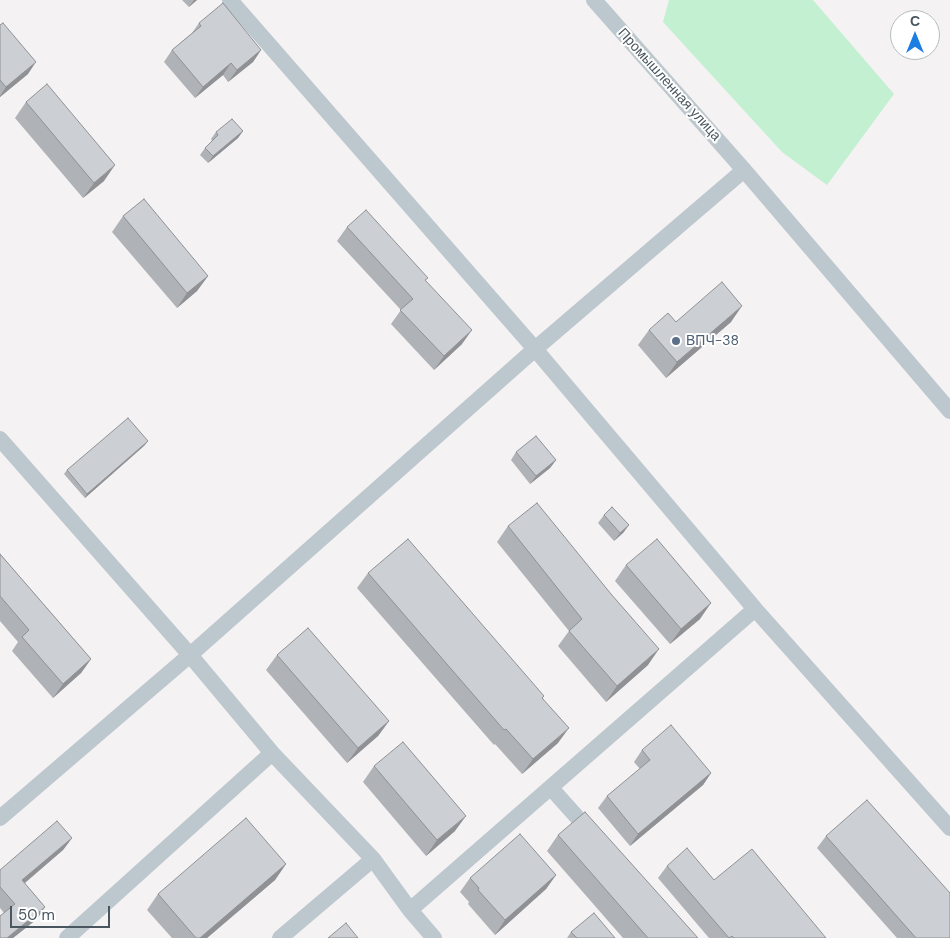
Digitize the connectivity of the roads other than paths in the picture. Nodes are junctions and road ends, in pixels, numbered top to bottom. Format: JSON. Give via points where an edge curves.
{"nodes":[{"id":1,"x":230,"y":0,"type":"edge"},
{"id":2,"x":594,"y":0,"type":"edge"},
{"id":3,"x":744,"y":170,"type":"junction"},
{"id":4,"x":535,"y":349,"type":"junction"},
{"id":5,"x":950,"y":411,"type":"edge"},
{"id":6,"x":0,"y":439,"type":"edge"},
{"id":7,"x":755,"y":608,"type":"junction"},
{"id":8,"x":190,"y":656,"type":"junction"},
{"id":9,"x":272,"y":753,"type":"junction"},
{"id":10,"x":551,"y":788,"type":"junction"},
{"id":11,"x":0,"y":818,"type":"edge"},
{"id":12,"x":950,"y":828,"type":"edge"},
{"id":13,"x":603,"y":845,"type":"edge"},
{"id":14,"x":373,"y":859,"type":"junction"},
{"id":15,"x":410,"y":910,"type":"junction"},
{"id":16,"x":66,"y":938,"type":"edge"},
{"id":17,"x":280,"y":938,"type":"edge"},
{"id":18,"x":434,"y":938,"type":"edge"}],
"edges":[{"from":1,"to":4,"type":"street"},
{"from":2,"to":3,"type":"street","name":"Промышленная улица"},
{"from":3,"to":4,"type":"street"},
{"from":3,"to":5,"type":"street","name":"Промышленная улица"},
{"from":4,"to":7,"type":"street"},
{"from":4,"to":8,"type":"street"},
{"from":6,"to":8,"type":"street"},
{"from":7,"to":10,"type":"street"},
{"from":7,"to":12,"type":"street"},
{"from":8,"to":9,"type":"street"},
{"from":8,"to":11,"type":"street"},
{"from":9,"to":14,"type":"street"},
{"from":9,"to":16,"type":"street"},
{"from":10,"to":13,"type":"street"},
{"from":10,"to":15,"type":"street"},
{"from":14,"to":15,"type":"street"},
{"from":14,"to":17,"type":"street"},
{"from":15,"to":18,"type":"street"}]}
